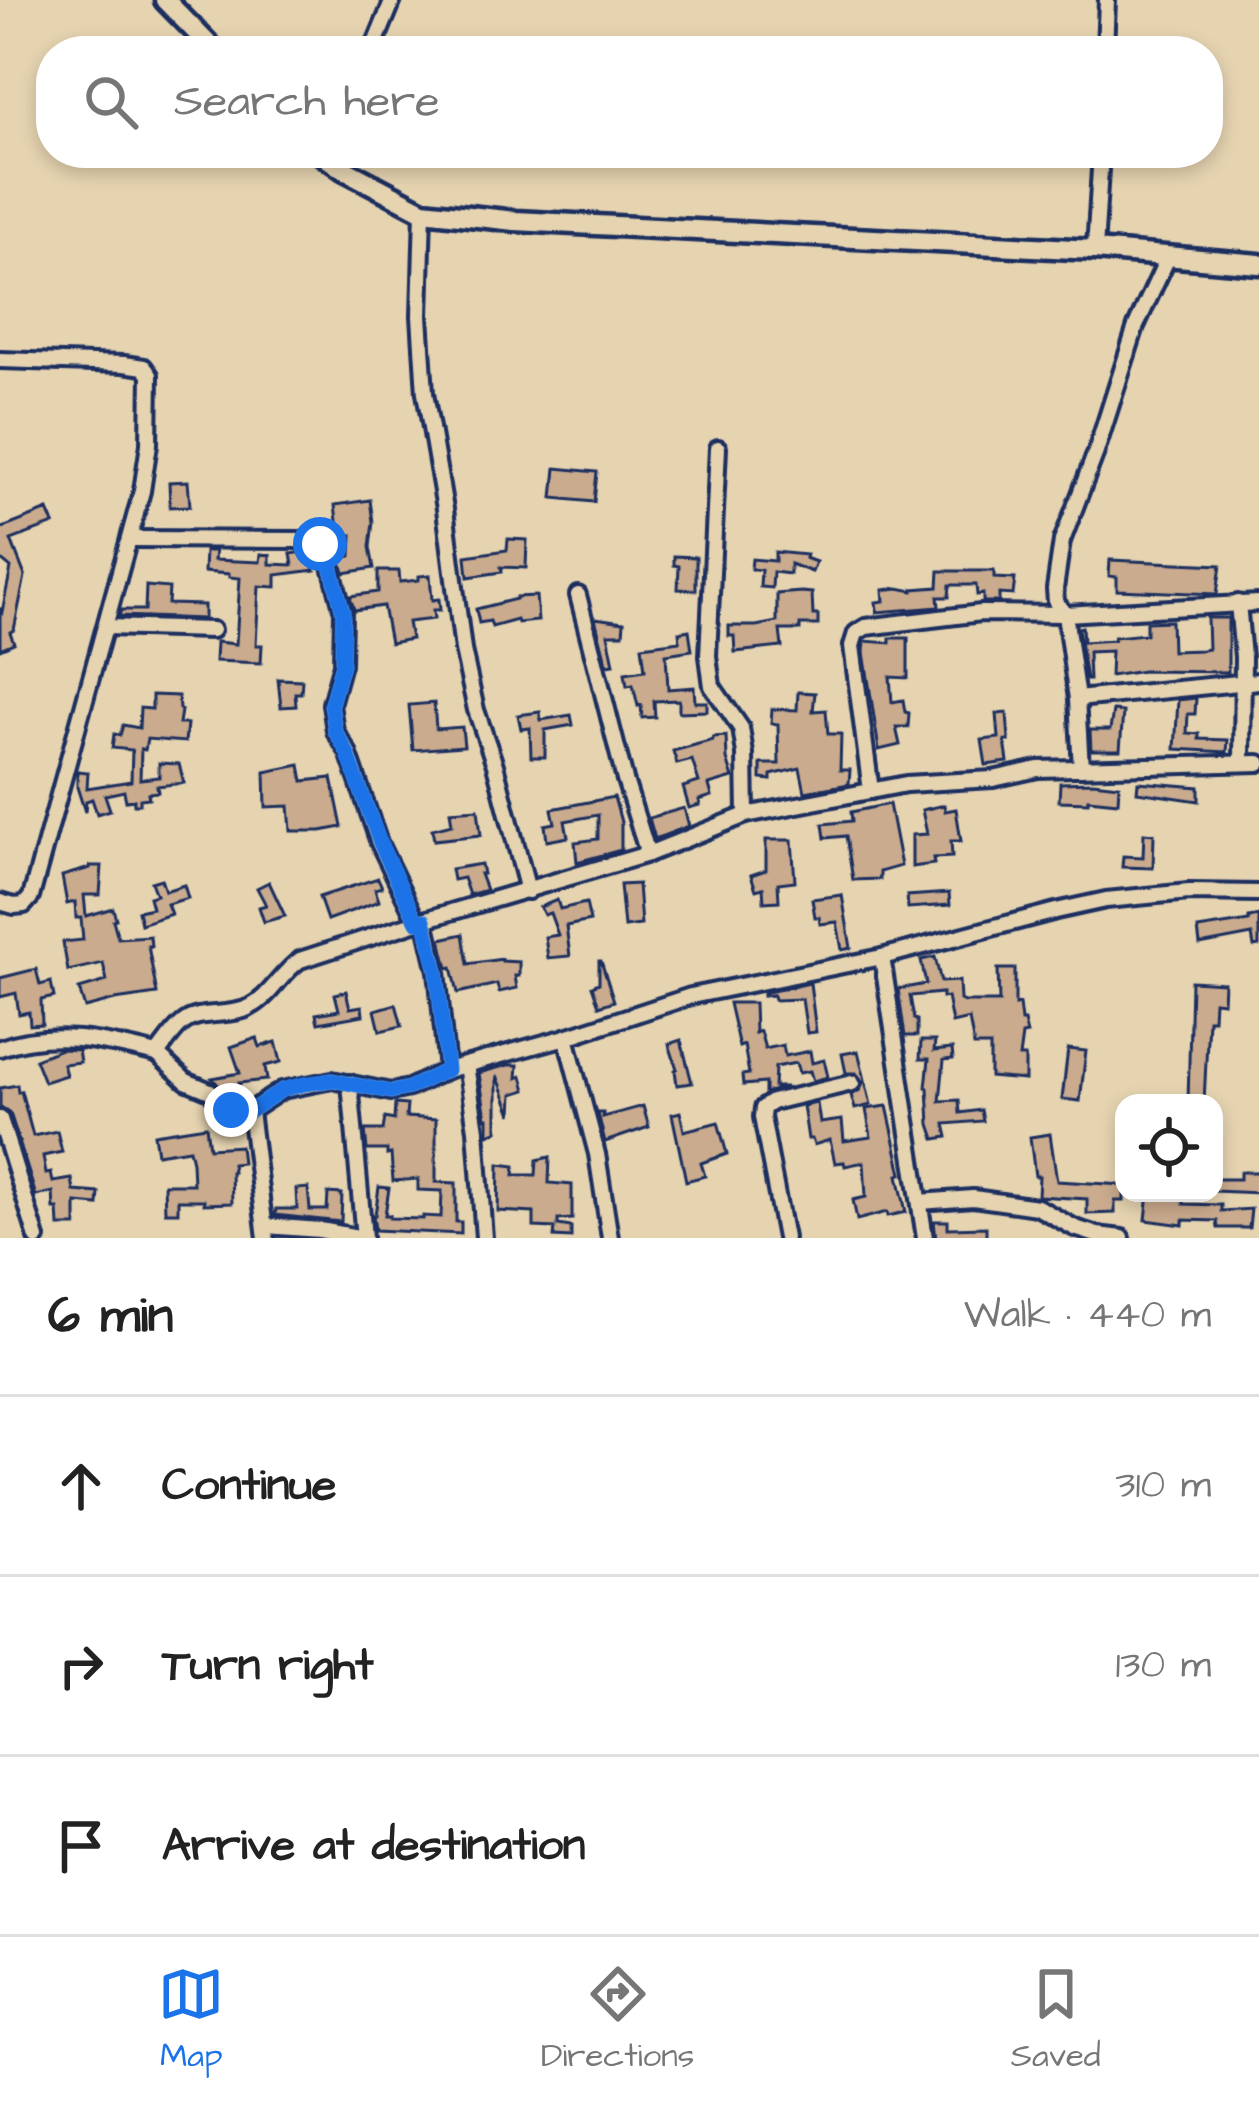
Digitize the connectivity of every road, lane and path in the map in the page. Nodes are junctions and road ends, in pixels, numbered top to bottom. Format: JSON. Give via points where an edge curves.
{"nodes":[{"id":1,"x":165,"y":0,"type":"edge"},
{"id":2,"x":393,"y":0,"type":"edge"},
{"id":3,"x":1107,"y":0,"type":"edge"},
{"id":4,"x":200,"y":36,"type":"edge"},
{"id":5,"x":377,"y":36,"type":"edge"},
{"id":6,"x":1106,"y":36,"type":"edge"},
{"id":7,"x":358,"y":168,"type":"edge"},
{"id":8,"x":1100,"y":168,"type":"edge"},
{"id":9,"x":423,"y":211,"type":"junction"},
{"id":10,"x":1096,"y":250,"type":"junction"},
{"id":11,"x":1168,"y":256,"type":"junction"},
{"id":12,"x":1259,"y":264,"type":"edge"},
{"id":13,"x":0,"y":360,"type":"edge"},
{"id":14,"x":718,"y":448,"type":"dead end"},
{"id":15,"x":130,"y":539,"type":"junction"},
{"id":16,"x":578,"y":596,"type":"dead end"},
{"id":17,"x":1238,"y":603,"type":"junction"},
{"id":18,"x":1259,"y":603,"type":"edge"},
{"id":19,"x":1065,"y":614,"type":"junction"},
{"id":20,"x":106,"y":627,"type":"junction"},
{"id":21,"x":212,"y":630,"type":"dead end"},
{"id":22,"x":1251,"y":681,"type":"edge"},
{"id":23,"x":1077,"y":699,"type":"junction"},
{"id":24,"x":1242,"y":763,"type":"junction"},
{"id":25,"x":1259,"y":763,"type":"edge"},
{"id":26,"x":1081,"y":768,"type":"junction"},
{"id":27,"x":871,"y":791,"type":"junction"},
{"id":28,"x":746,"y":815,"type":"junction"},
{"id":29,"x":648,"y":854,"type":"junction"},
{"id":30,"x":528,"y":891,"type":"junction"},
{"id":31,"x":1259,"y":893,"type":"edge"},
{"id":32,"x":0,"y":902,"type":"edge"},
{"id":33,"x":421,"y":921,"type":"junction"},
{"id":34,"x":883,"y":957,"type":"junction"},
{"id":35,"x":566,"y":1037,"type":"junction"},
{"id":36,"x":0,"y":1048,"type":"edge"},
{"id":37,"x":158,"y":1054,"type":"junction"},
{"id":38,"x":466,"y":1065,"type":"junction"},
{"id":39,"x":447,"y":1070,"type":"junction"},
{"id":40,"x":350,"y":1083,"type":"junction"},
{"id":41,"x":852,"y":1083,"type":"dead end"},
{"id":42,"x":250,"y":1111,"type":"junction"},
{"id":43,"x":0,"y":1119,"type":"edge"},
{"id":44,"x":920,"y":1202,"type":"junction"},
{"id":45,"x":266,"y":1232,"type":"edge"},
{"id":46,"x":38,"y":1238,"type":"edge"},
{"id":47,"x":363,"y":1238,"type":"edge"},
{"id":48,"x":484,"y":1238,"type":"edge"},
{"id":49,"x":610,"y":1238,"type":"edge"},
{"id":50,"x":785,"y":1238,"type":"edge"},
{"id":51,"x":925,"y":1238,"type":"edge"},
{"id":52,"x":1122,"y":1238,"type":"edge"}],
"edges":[{"from":1,"to":4,"type":"street"},
{"from":2,"to":5,"type":"street"},
{"from":3,"to":6,"type":"street"},
{"from":7,"to":9,"type":"street"},
{"from":8,"to":10,"type":"street"},
{"from":9,"to":10,"type":"street"},
{"from":9,"to":30,"type":"street","via":[[424,393],[476,710]]},
{"from":10,"to":11,"type":"street"},
{"from":11,"to":12,"type":"street"},
{"from":11,"to":19,"type":"street","via":[[1063,541],[1055,589]]},
{"from":13,"to":15,"type":"street","via":[[124,364],[150,375],[148,444]]},
{"from":14,"to":28,"type":"street","via":[[708,656],[712,686],[741,728]]},
{"from":15,"to":20,"type":"street"},
{"from":15,"to":33,"type":"street","via":[[320,544],[343,612],[335,731]]},
{"from":16,"to":29,"type":"street"},
{"from":17,"to":18,"type":"street"},
{"from":17,"to":19,"type":"street"},
{"from":17,"to":22,"type":"street"},
{"from":19,"to":23,"type":"street"},
{"from":19,"to":27,"type":"street","via":[[980,614],[856,633]]},
{"from":20,"to":21,"type":"street"},
{"from":20,"to":32,"type":"street","via":[[31,897],[14,906]]},
{"from":22,"to":23,"type":"street"},
{"from":22,"to":24,"type":"street"},
{"from":23,"to":26,"type":"street"},
{"from":24,"to":25,"type":"street"},
{"from":24,"to":26,"type":"street"},
{"from":26,"to":27,"type":"street"},
{"from":27,"to":28,"type":"street"},
{"from":28,"to":29,"type":"street"},
{"from":29,"to":30,"type":"street"},
{"from":30,"to":33,"type":"street"},
{"from":31,"to":34,"type":"street","via":[[1106,900]]},
{"from":33,"to":37,"type":"street","via":[[300,960],[257,1003],[184,1022]]},
{"from":33,"to":39,"type":"street","via":[[437,971]]},
{"from":34,"to":35,"type":"street","via":[[692,996]]},
{"from":34,"to":44,"type":"street"},
{"from":35,"to":38,"type":"street"},
{"from":35,"to":49,"type":"street"},
{"from":36,"to":37,"type":"street","via":[[50,1036]]},
{"from":37,"to":42,"type":"street","via":[[223,1107]]},
{"from":38,"to":39,"type":"street"},
{"from":38,"to":48,"type":"street"},
{"from":39,"to":40,"type":"street","via":[[391,1092]]},
{"from":40,"to":42,"type":"street","via":[[282,1090]]},
{"from":40,"to":47,"type":"street"},
{"from":41,"to":50,"type":"street","via":[[763,1108]]},
{"from":42,"to":45,"type":"street"},
{"from":43,"to":46,"type":"street"},
{"from":44,"to":51,"type":"street"},
{"from":44,"to":52,"type":"street","via":[[1024,1205]]},
{"from":45,"to":47,"type":"street"}]}
